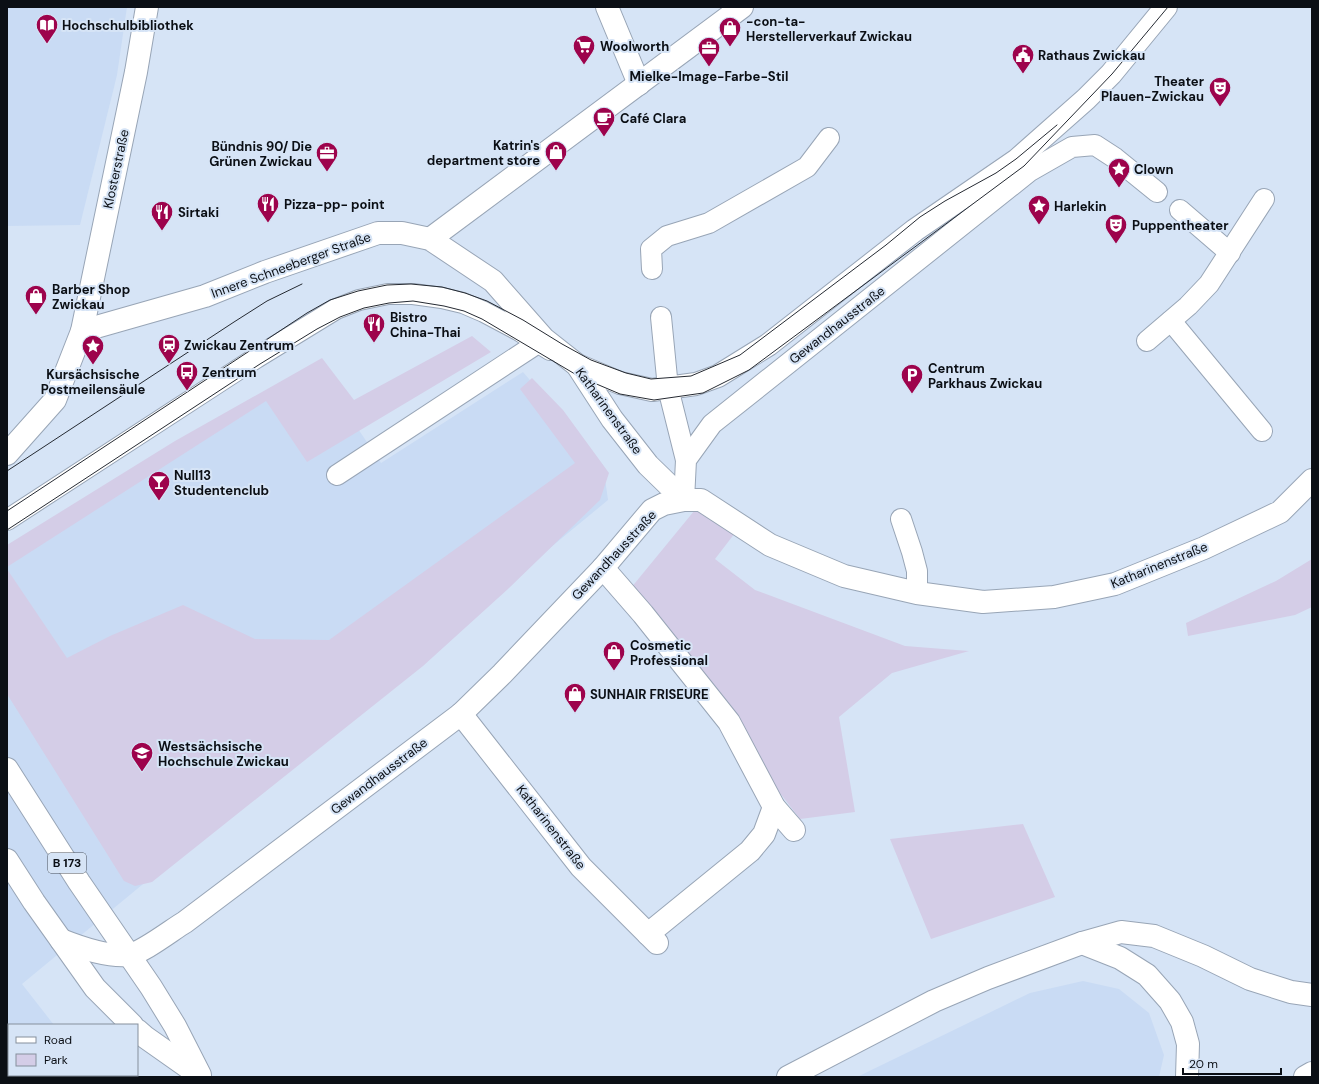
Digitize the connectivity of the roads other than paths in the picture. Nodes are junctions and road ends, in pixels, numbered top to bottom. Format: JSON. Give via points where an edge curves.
{"nodes":[{"id":1,"x":147,"y":7,"type":"edge"},
{"id":2,"x":607,"y":7,"type":"edge"},
{"id":3,"x":742,"y":7,"type":"edge"},
{"id":4,"x":1166,"y":7,"type":"edge"},
{"id":5,"x":639,"y":84,"type":"junction"},
{"id":6,"x":829,"y":138,"type":"dead end"},
{"id":7,"x":1156,"y":192,"type":"dead end"},
{"id":8,"x":1264,"y":199,"type":"dead end"},
{"id":9,"x":1180,"y":210,"type":"dead end"},
{"id":10,"x":430,"y":239,"type":"junction"},
{"id":11,"x":1230,"y":253,"type":"junction"},
{"id":12,"x":652,"y":269,"type":"dead end"},
{"id":13,"x":661,"y":317,"type":"dead end"},
{"id":14,"x":1172,"y":321,"type":"junction"},
{"id":15,"x":82,"y":331,"type":"junction"},
{"id":16,"x":541,"y":341,"type":"junction"},
{"id":17,"x":1147,"y":341,"type":"dead end"},
{"id":18,"x":577,"y":365,"type":"junction"},
{"id":19,"x":660,"y":389,"type":"junction"},
{"id":20,"x":1262,"y":431,"type":"dead end"},
{"id":21,"x":7,"y":454,"type":"edge"},
{"id":22,"x":686,"y":460,"type":"junction"},
{"id":23,"x":338,"y":475,"type":"dead end"},
{"id":24,"x":1312,"y":480,"type":"edge"},
{"id":25,"x":684,"y":500,"type":"junction"},
{"id":26,"x":901,"y":519,"type":"dead end"},
{"id":27,"x":7,"y":520,"type":"edge"},
{"id":28,"x":603,"y":568,"type":"junction"},
{"id":29,"x":916,"y":593,"type":"junction"},
{"id":30,"x":461,"y":714,"type":"junction"},
{"id":31,"x":7,"y":769,"type":"edge"},
{"id":32,"x":774,"y":807,"type":"junction"},
{"id":33,"x":794,"y":830,"type":"dead end"},
{"id":34,"x":7,"y":860,"type":"edge"},
{"id":35,"x":62,"y":940,"type":"junction"},
{"id":36,"x":1082,"y":943,"type":"junction"},
{"id":37,"x":129,"y":955,"type":"junction"},
{"id":38,"x":1312,"y":995,"type":"edge"},
{"id":39,"x":131,"y":1024,"type":"edge"},
{"id":40,"x":138,"y":1031,"type":"edge"},
{"id":41,"x":1312,"y":1074,"type":"edge"},
{"id":42,"x":201,"y":1076,"type":"edge"},
{"id":43,"x":794,"y":1076,"type":"edge"},
{"id":44,"x":1187,"y":1077,"type":"edge"},
{"id":45,"x":1305,"y":1077,"type":"edge"}],
"edges":[{"from":1,"to":15,"type":"street","name":"Klosterstraße","via":[[136,72]]},
{"from":2,"to":5,"type":"street"},
{"from":3,"to":5,"type":"street"},
{"from":4,"to":19,"type":"street","name":"Gewandhausstraße","via":[[1086,99],[1017,160],[915,230],[768,345],[718,376],[696,384]]},
{"from":5,"to":10,"type":"street"},
{"from":6,"to":12,"type":"lane","via":[[807,167],[709,223],[667,236],[651,249]]},
{"from":7,"to":22,"type":"lane","name":"Gewandhausstraße","via":[[1095,145],[1072,147],[1030,171],[712,424]]},
{"from":8,"to":11,"type":"lane"},
{"from":9,"to":11,"type":"lane"},
{"from":10,"to":15,"type":"street","name":"Innere Schneeberger Straße","via":[[402,233],[378,233],[265,272],[205,296]]},
{"from":10,"to":16,"type":"street","name":"Katharinenstraße","via":[[493,281]]},
{"from":11,"to":14,"type":"lane","via":[[1209,284]]},
{"from":13,"to":19,"type":"lane"},
{"from":14,"to":17,"type":"lane"},
{"from":14,"to":20,"type":"lane"},
{"from":15,"to":21,"type":"street","via":[[55,400]]},
{"from":16,"to":18,"type":"street","name":"Katharinenstraße"},
{"from":16,"to":23,"type":"lane"},
{"from":16,"to":27,"type":"lane","via":[[484,312],[442,298],[388,294],[359,300],[336,309],[262,354]]},
{"from":18,"to":19,"type":"street","name":"Gewandhausstraße","via":[[620,384]]},
{"from":18,"to":25,"type":"street","name":"Katharinenstraße","via":[[612,419],[648,465]]},
{"from":19,"to":22,"type":"lane"},
{"from":22,"to":25,"type":"lane"},
{"from":24,"to":29,"type":"street","name":"Katharinenstraße","via":[[1280,512],[1204,548],[1115,584],[1054,597],[983,602]]},
{"from":25,"to":28,"type":"street","name":"Gewandhausstraße","via":[[664,504],[652,510]]},
{"from":25,"to":29,"type":"street","name":"Katharinenstraße","via":[[701,500],[770,545],[844,576]]},
{"from":26,"to":29,"type":"lane","via":[[917,571]]},
{"from":28,"to":30,"type":"street","name":"Gewandhausstraße"},
{"from":28,"to":32,"type":"street","via":[[729,722]]},
{"from":30,"to":32,"type":"street","name":"Katharinenstraße","via":[[581,867],[652,938],[750,851],[764,834]]},
{"from":30,"to":37,"type":"street","name":"Gewandhausstraße","via":[[185,922]]},
{"from":31,"to":37,"type":"street","number":"B 173"},
{"from":32,"to":33,"type":"street"},
{"from":34,"to":35,"type":"street"},
{"from":35,"to":37,"type":"street","via":[[86,950]]},
{"from":35,"to":39,"type":"street","via":[[95,988]]},
{"from":36,"to":38,"type":"street","via":[[1121,932],[1154,936],[1250,979],[1291,992]]},
{"from":36,"to":43,"type":"street","via":[[934,1001]]},
{"from":36,"to":44,"type":"street","via":[[1120,958],[1147,975],[1170,1001],[1182,1022],[1188,1044]]},
{"from":37,"to":42,"type":"street","number":"B 173","via":[[175,1026]]},
{"from":40,"to":42,"type":"street","number":"B 173"},
{"from":41,"to":45,"type":"street"}]}
